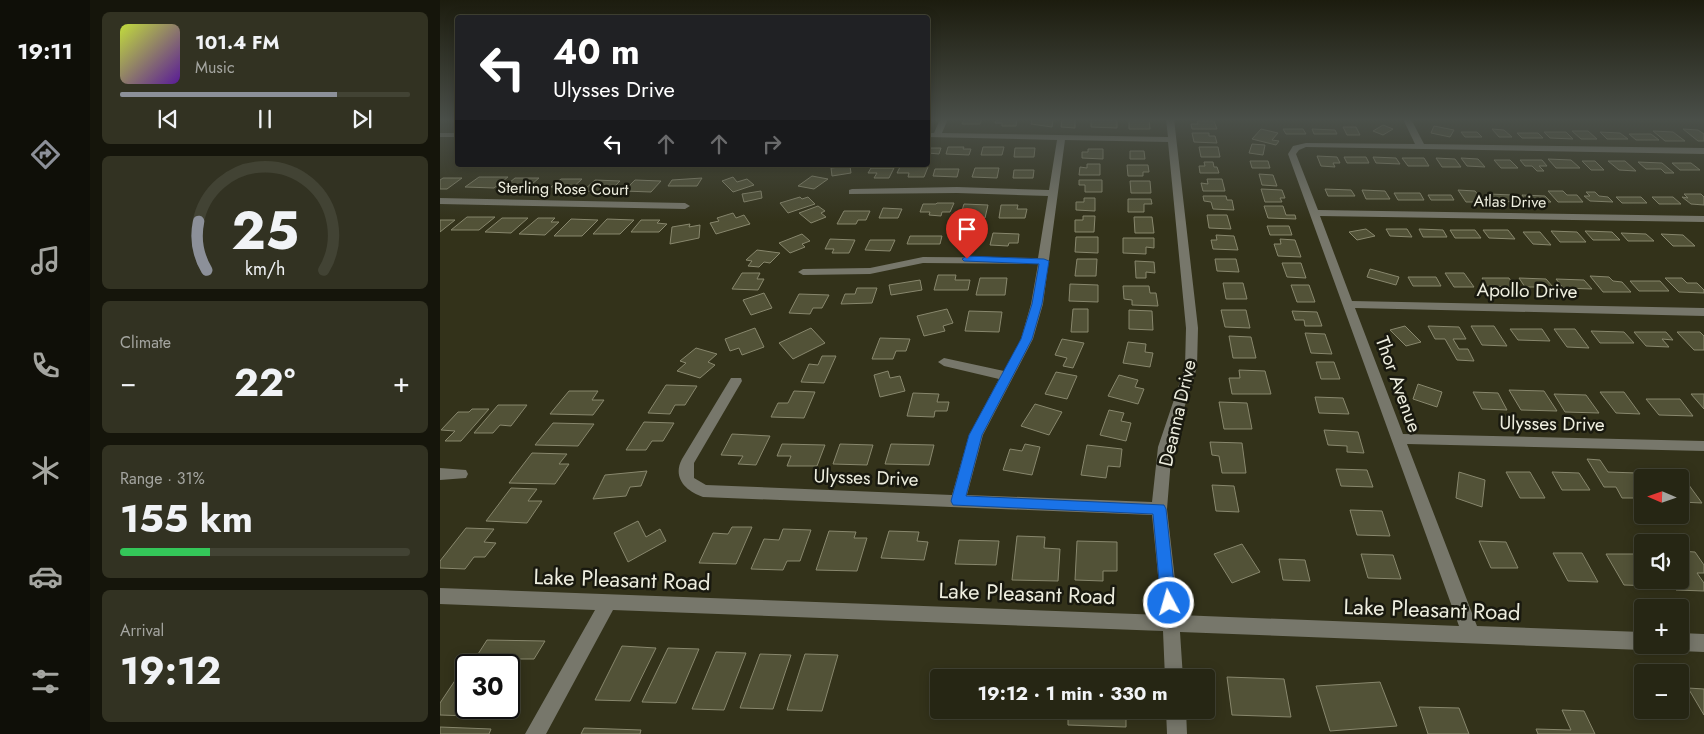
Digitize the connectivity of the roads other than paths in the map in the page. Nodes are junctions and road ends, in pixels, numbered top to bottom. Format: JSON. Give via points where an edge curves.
{"nodes":[{"id":1,"x":1059,"y":153,"type":"edge"},
{"id":2,"x":1173,"y":153,"type":"edge"},
{"id":3,"x":1292,"y":153,"type":"edge"},
{"id":4,"x":852,"y":192,"type":"dead end"},
{"id":5,"x":1054,"y":193,"type":"junction"},
{"id":6,"x":440,"y":201,"type":"edge"},
{"id":7,"x":686,"y":206,"type":"dead end"},
{"id":8,"x":1315,"y":213,"type":"junction"},
{"id":9,"x":1704,"y":219,"type":"edge"},
{"id":10,"x":1044,"y":261,"type":"junction"},
{"id":11,"x":803,"y":272,"type":"dead end"},
{"id":12,"x":1349,"y":304,"type":"junction"},
{"id":13,"x":1704,"y":312,"type":"edge"},
{"id":14,"x":944,"y":362,"type":"dead end"},
{"id":15,"x":1006,"y":376,"type":"junction"},
{"id":16,"x":736,"y":381,"type":"dead end"},
{"id":17,"x":1399,"y":439,"type":"junction"},
{"id":18,"x":1704,"y":446,"type":"edge"},
{"id":19,"x":440,"y":474,"type":"edge"},
{"id":20,"x":461,"y":474,"type":"dead end"},
{"id":21,"x":958,"y":501,"type":"junction"},
{"id":22,"x":1159,"y":509,"type":"junction"},
{"id":23,"x":440,"y":596,"type":"edge"},
{"id":24,"x":609,"y":602,"type":"junction"},
{"id":25,"x":1171,"y":622,"type":"junction"},
{"id":26,"x":1471,"y":634,"type":"junction"},
{"id":27,"x":1634,"y":641,"type":"edge"},
{"id":28,"x":1689,"y":642,"type":"edge"},
{"id":29,"x":1704,"y":643,"type":"edge"},
{"id":30,"x":1174,"y":669,"type":"edge"},
{"id":31,"x":1176,"y":719,"type":"edge"},
{"id":32,"x":536,"y":734,"type":"edge"},
{"id":33,"x":1177,"y":734,"type":"edge"}],
"edges":[{"from":1,"to":5,"type":"street"},
{"from":2,"to":22,"type":"street","name":"Deanna Drive","via":[[1192,328],[1190,367],[1165,447]]},
{"from":3,"to":8,"type":"street","name":"Thor Avenue"},
{"from":4,"to":5,"type":"street","via":[[957,190]]},
{"from":5,"to":10,"type":"street"},
{"from":6,"to":7,"type":"street","name":"Sterling Rose Court"},
{"from":8,"to":9,"type":"street","name":"Atlas Drive"},
{"from":8,"to":12,"type":"street","name":"Thor Avenue"},
{"from":10,"to":11,"type":"street","via":[[923,260],[870,271]]},
{"from":10,"to":15,"type":"street","via":[[1027,339]]},
{"from":12,"to":13,"type":"street","name":"Apollo Drive"},
{"from":12,"to":17,"type":"street","name":"Thor Avenue"},
{"from":14,"to":15,"type":"street"},
{"from":15,"to":21,"type":"street","via":[[976,435]]},
{"from":16,"to":21,"type":"street","name":"Ulysses Drive","via":[[687,463],[687,481],[703,490]]},
{"from":17,"to":18,"type":"street","name":"Ulysses Drive"},
{"from":17,"to":26,"type":"street","name":"Thor Avenue"},
{"from":19,"to":20,"type":"street"},
{"from":21,"to":22,"type":"street","name":"Ulysses Drive"},
{"from":22,"to":25,"type":"street","name":"Deanna Drive"},
{"from":23,"to":24,"type":"street","name":"Lake Pleasant Road"},
{"from":24,"to":25,"type":"street","name":"Lake Pleasant Road"},
{"from":24,"to":32,"type":"street"},
{"from":25,"to":26,"type":"street","name":"Lake Pleasant Road"},
{"from":25,"to":30,"type":"street","name":"Deanna Drive"},
{"from":26,"to":27,"type":"street","name":"Lake Pleasant Road"},
{"from":28,"to":29,"type":"street"},
{"from":31,"to":33,"type":"street"}]}
